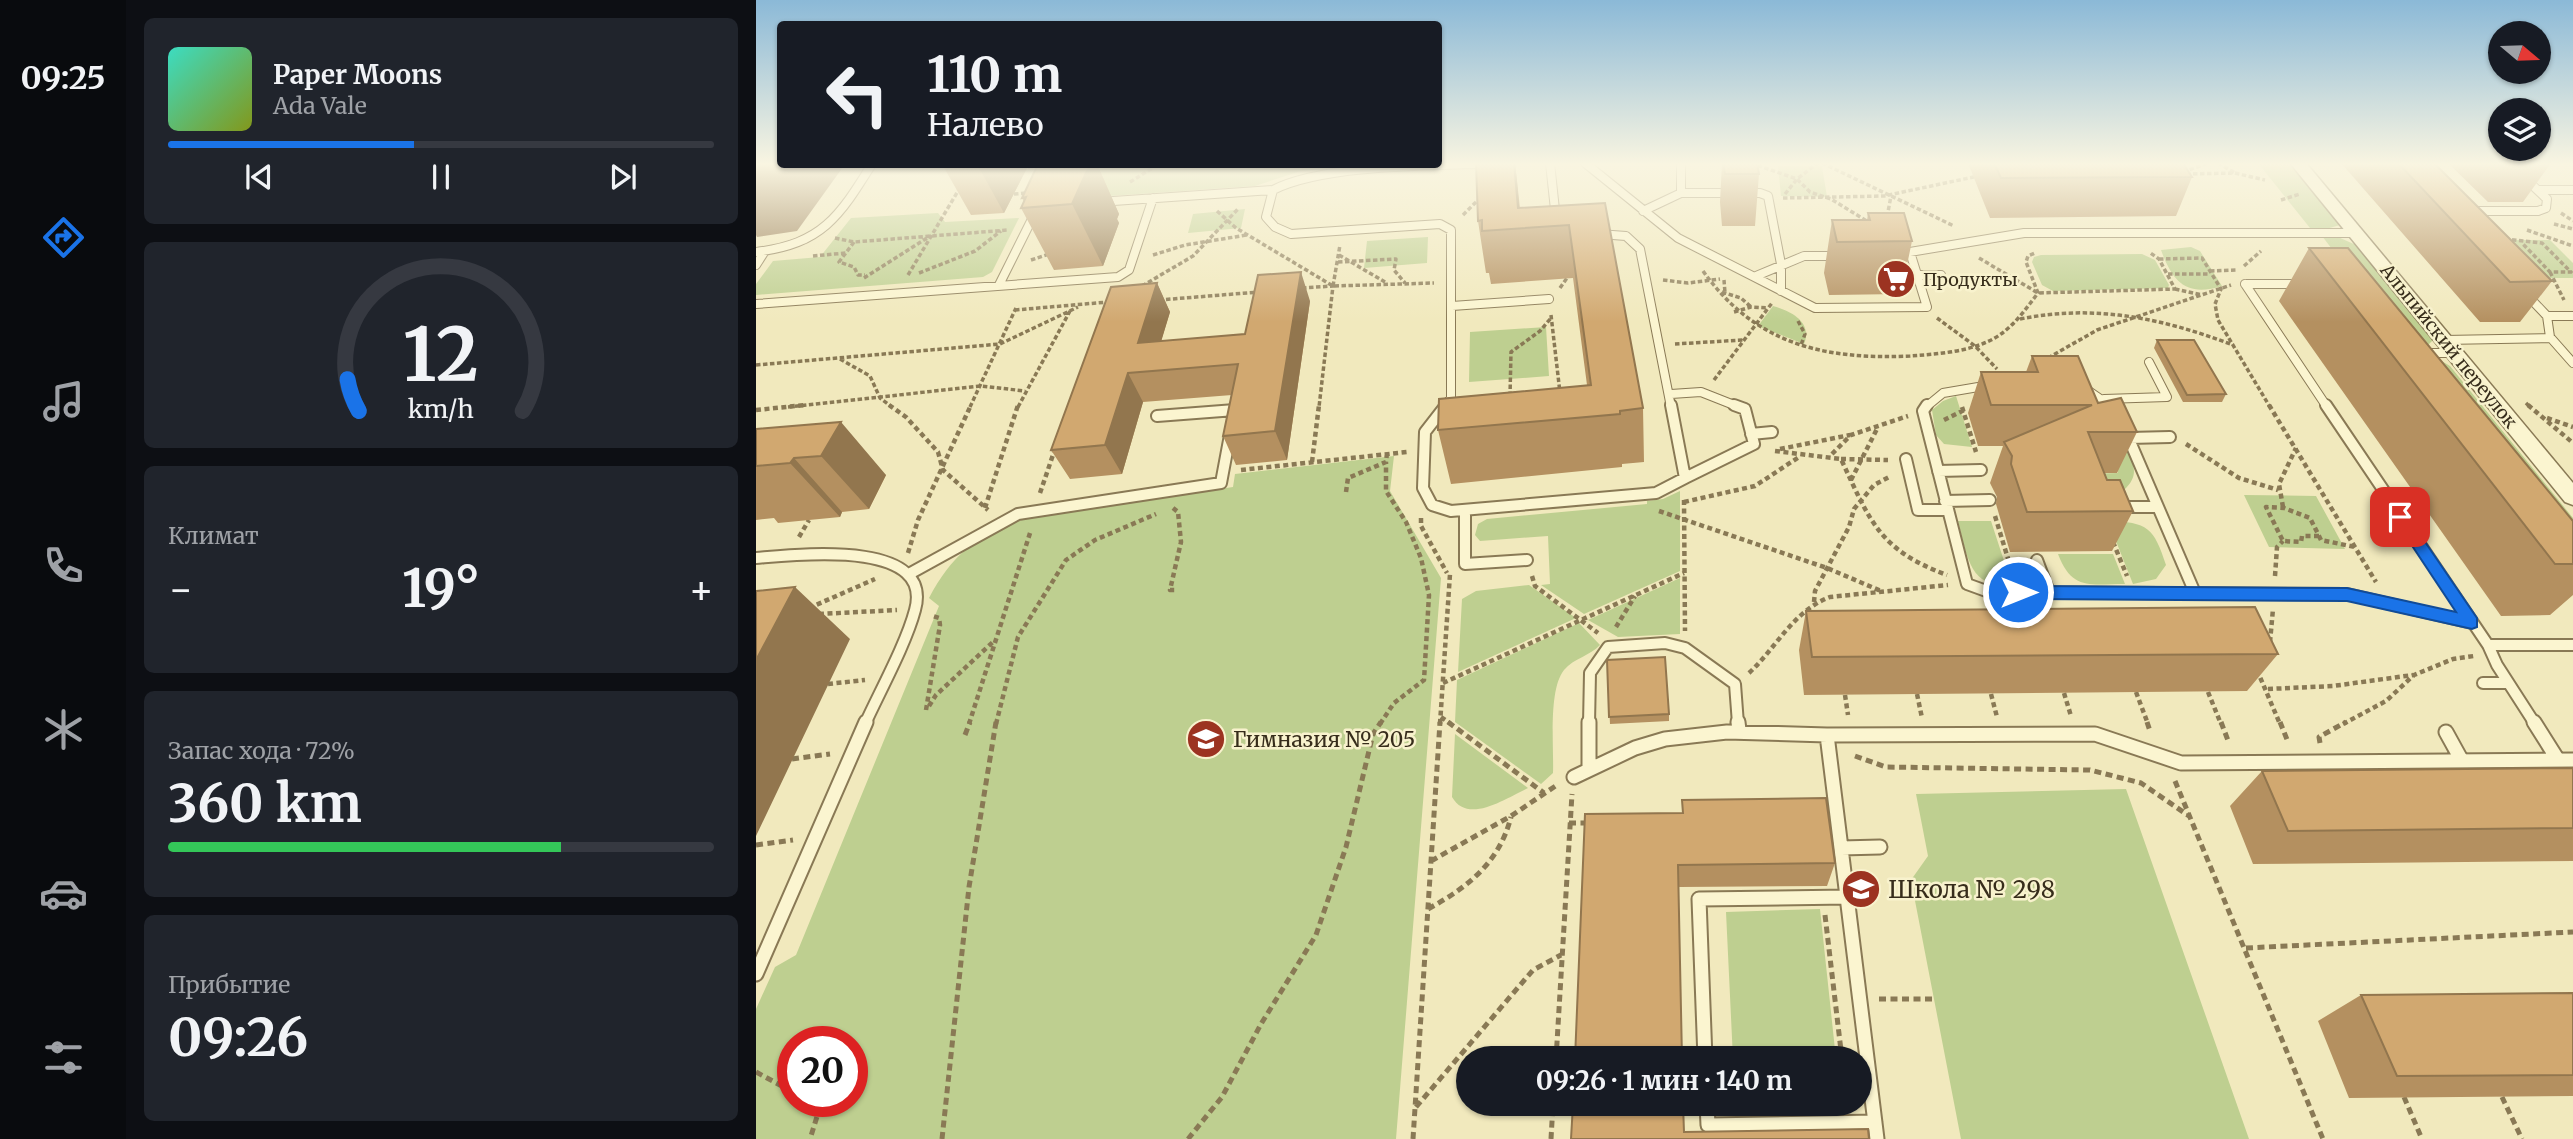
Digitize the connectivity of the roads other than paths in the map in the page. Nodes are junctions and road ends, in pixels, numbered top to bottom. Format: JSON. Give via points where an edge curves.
{"nodes":[{"id":1,"x":836,"y":216,"type":"edge"},
{"id":2,"x":1033,"y":216,"type":"edge"},
{"id":3,"x":1147,"y":216,"type":"edge"},
{"id":4,"x":1266,"y":216,"type":"edge"},
{"id":5,"x":1556,"y":216,"type":"edge"},
{"id":6,"x":1649,"y":216,"type":"edge"},
{"id":7,"x":1772,"y":216,"type":"edge"},
{"id":8,"x":2344,"y":216,"type":"edge"},
{"id":9,"x":2469,"y":216,"type":"edge"},
{"id":10,"x":2476,"y":219,"type":"edge"},
{"id":11,"x":1563,"y":230,"type":"edge"},
{"id":12,"x":2358,"y":233,"type":"junction"},
{"id":13,"x":1583,"y":234,"type":"edge"},
{"id":14,"x":760,"y":252,"type":"edge"},
{"id":15,"x":1910,"y":252,"type":"junction"},
{"id":16,"x":1852,"y":256,"type":"edge"},
{"id":17,"x":1890,"y":256,"type":"edge"},
{"id":18,"x":1781,"y":264,"type":"junction"},
{"id":19,"x":756,"y":265,"type":"edge"},
{"id":20,"x":1917,"y":275,"type":"junction"},
{"id":21,"x":1941,"y":275,"type":"dead end"},
{"id":22,"x":1756,"y":276,"type":"junction"},
{"id":23,"x":2308,"y":284,"type":"dead end"},
{"id":24,"x":2516,"y":284,"type":"edge"},
{"id":25,"x":999,"y":285,"type":"junction"},
{"id":26,"x":1781,"y":291,"type":"junction"},
{"id":27,"x":1549,"y":299,"type":"road end"},
{"id":28,"x":756,"y":304,"type":"edge"},
{"id":29,"x":1452,"y":306,"type":"junction"},
{"id":30,"x":2547,"y":316,"type":"junction"},
{"id":31,"x":2573,"y":316,"type":"edge"},
{"id":32,"x":2550,"y":338,"type":"junction"},
{"id":33,"x":2449,"y":346,"type":"junction"},
{"id":34,"x":2414,"y":353,"type":"edge"},
{"id":35,"x":2149,"y":362,"type":"dead end"},
{"id":36,"x":2573,"y":363,"type":"edge"},
{"id":37,"x":2068,"y":383,"type":"edge"},
{"id":38,"x":2013,"y":384,"type":"edge"},
{"id":39,"x":1671,"y":394,"type":"junction"},
{"id":40,"x":2104,"y":398,"type":"junction"},
{"id":41,"x":1157,"y":416,"type":"dead end"},
{"id":42,"x":1448,"y":417,"type":"edge"},
{"id":43,"x":1435,"y":418,"type":"junction"},
{"id":44,"x":1772,"y":432,"type":"dead end"},
{"id":45,"x":2170,"y":437,"type":"road end"},
{"id":46,"x":2129,"y":438,"type":"junction"},
{"id":47,"x":1752,"y":439,"type":"junction"},
{"id":48,"x":1907,"y":464,"type":"road end"},
{"id":49,"x":1981,"y":470,"type":"dead end"},
{"id":50,"x":1938,"y":471,"type":"junction"},
{"id":51,"x":1685,"y":478,"type":"junction"},
{"id":52,"x":2573,"y":497,"type":"edge"},
{"id":53,"x":1990,"y":500,"type":"dead end"},
{"id":54,"x":1946,"y":506,"type":"junction"},
{"id":55,"x":2111,"y":507,"type":"edge"},
{"id":56,"x":2157,"y":507,"type":"junction"},
{"id":57,"x":1465,"y":510,"type":"junction"},
{"id":58,"x":2169,"y":534,"type":"junction"},
{"id":59,"x":2182,"y":534,"type":"dead end"},
{"id":60,"x":756,"y":558,"type":"edge"},
{"id":61,"x":1527,"y":560,"type":"road end"},
{"id":62,"x":2037,"y":560,"type":"dead end"},
{"id":63,"x":904,"y":571,"type":"junction"},
{"id":64,"x":2049,"y":592,"type":"junction"},
{"id":65,"x":2195,"y":593,"type":"junction"},
{"id":66,"x":2472,"y":623,"type":"junction"},
{"id":67,"x":2573,"y":645,"type":"edge"},
{"id":68,"x":2490,"y":650,"type":"junction"},
{"id":69,"x":2483,"y":683,"type":"dead end"},
{"id":70,"x":2508,"y":683,"type":"junction"},
{"id":71,"x":1739,"y":730,"type":"junction"},
{"id":72,"x":2446,"y":732,"type":"dead end"},
{"id":73,"x":1827,"y":735,"type":"junction"},
{"id":74,"x":2558,"y":760,"type":"junction"},
{"id":75,"x":2573,"y":760,"type":"edge"},
{"id":76,"x":2462,"y":761,"type":"junction"},
{"id":77,"x":1590,"y":767,"type":"junction"},
{"id":78,"x":1574,"y":777,"type":"road end"},
{"id":79,"x":1880,"y":847,"type":"dead end"},
{"id":80,"x":1841,"y":848,"type":"junction"},
{"id":81,"x":1847,"y":897,"type":"junction"},
{"id":82,"x":756,"y":974,"type":"edge"},
{"id":83,"x":1705,"y":1046,"type":"edge"},
{"id":84,"x":1707,"y":1116,"type":"edge"},
{"id":85,"x":1875,"y":1122,"type":"junction"},
{"id":86,"x":1877,"y":1139,"type":"edge"}],
"edges":[{"from":1,"to":14,"type":"lane","via":[[819,235],[795,248]]},
{"from":2,"to":25,"type":"lane"},
{"from":3,"to":25,"type":"lane","via":[[1124,274],[1110,279]]},
{"from":4,"to":29,"type":"lane","via":[[1275,228],[1291,234],[1440,224],[1451,230]]},
{"from":5,"to":11,"type":"lane","via":[[1557,226]]},
{"from":6,"to":22,"type":"lane","via":[[1672,234]]},
{"from":7,"to":18,"type":"lane"},
{"from":8,"to":12,"type":"street","name":"Альпийский переулок"},
{"from":9,"to":10,"type":"lane"},
{"from":12,"to":15,"type":"lane","via":[[2024,233]]},
{"from":12,"to":33,"type":"street","name":"Альпийский переулок"},
{"from":13,"to":39,"type":"lane","via":[[1609,233],[1633,239],[1640,249]]},
{"from":14,"to":19,"type":"lane"},
{"from":15,"to":17,"type":"lane"},
{"from":15,"to":20,"type":"lane"},
{"from":16,"to":18,"type":"lane","via":[[1804,256]]},
{"from":18,"to":22,"type":"lane"},
{"from":18,"to":26,"type":"lane"},
{"from":20,"to":21,"type":"lane"},
{"from":20,"to":26,"type":"lane","via":[[1927,307],[1815,308]]},
{"from":22,"to":26,"type":"lane"},
{"from":23,"to":66,"type":"lane","via":[[2245,284]]},
{"from":24,"to":30,"type":"lane"},
{"from":25,"to":28,"type":"lane"},
{"from":27,"to":29,"type":"lane"},
{"from":29,"to":43,"type":"lane","via":[[1451,398]]},
{"from":30,"to":31,"type":"lane"},
{"from":30,"to":32,"type":"lane"},
{"from":32,"to":33,"type":"lane"},
{"from":32,"to":36,"type":"lane"},
{"from":33,"to":34,"type":"lane"},
{"from":33,"to":52,"type":"street","name":"Альпийский переулок"},
{"from":35,"to":40,"type":"lane","via":[[2167,397]]},
{"from":37,"to":40,"type":"lane"},
{"from":38,"to":50,"type":"lane","via":[[1956,389],[1929,401],[1923,411]]},
{"from":39,"to":47,"type":"lane","via":[[1701,392],[1745,409]]},
{"from":39,"to":51,"type":"lane"},
{"from":40,"to":46,"type":"lane","via":[[2114,407],[2118,426]]},
{"from":41,"to":63,"type":"lane","via":[[1235,410],[1221,483],[1038,505]]},
{"from":42,"to":43,"type":"lane"},
{"from":43,"to":57,"type":"lane","via":[[1425,432],[1423,488],[1432,505]]},
{"from":44,"to":47,"type":"lane"},
{"from":45,"to":46,"type":"lane"},
{"from":46,"to":56,"type":"lane"},
{"from":47,"to":51,"type":"lane"},
{"from":48,"to":54,"type":"lane","via":[[1918,510]]},
{"from":49,"to":50,"type":"lane"},
{"from":50,"to":54,"type":"lane"},
{"from":51,"to":57,"type":"lane","via":[[1656,492]]},
{"from":53,"to":54,"type":"lane"},
{"from":54,"to":64,"type":"lane","via":[[1967,583],[1989,592]]},
{"from":55,"to":56,"type":"lane"},
{"from":56,"to":58,"type":"lane"},
{"from":57,"to":61,"type":"lane","via":[[1465,564]]},
{"from":58,"to":59,"type":"lane"},
{"from":58,"to":65,"type":"lane"},
{"from":60,"to":63,"type":"lane","via":[[836,552]]},
{"from":62,"to":64,"type":"lane"},
{"from":63,"to":82,"type":"lane","via":[[917,593],[916,609]]},
{"from":64,"to":65,"type":"lane"},
{"from":65,"to":66,"type":"lane","via":[[2347,594]]},
{"from":66,"to":68,"type":"lane"},
{"from":67,"to":68,"type":"lane"},
{"from":68,"to":70,"type":"lane"},
{"from":69,"to":70,"type":"lane"},
{"from":70,"to":74,"type":"lane"},
{"from":71,"to":73,"type":"lane"},
{"from":71,"to":77,"type":"lane","via":[[1649,741]]},
{"from":71,"to":77,"type":"lane","via":[[1735,684],[1685,648],[1665,643],[1612,643],[1590,673]]},
{"from":72,"to":76,"type":"lane"},
{"from":73,"to":76,"type":"lane","via":[[2095,734],[2181,763]]},
{"from":73,"to":80,"type":"lane"},
{"from":74,"to":75,"type":"lane"},
{"from":74,"to":76,"type":"lane"},
{"from":77,"to":78,"type":"lane"},
{"from":79,"to":80,"type":"lane"},
{"from":80,"to":81,"type":"lane"},
{"from":81,"to":83,"type":"lane","via":[[1699,899]]},
{"from":81,"to":85,"type":"lane"},
{"from":84,"to":85,"type":"lane","via":[[1707,1125]]},
{"from":85,"to":86,"type":"lane"}]}
